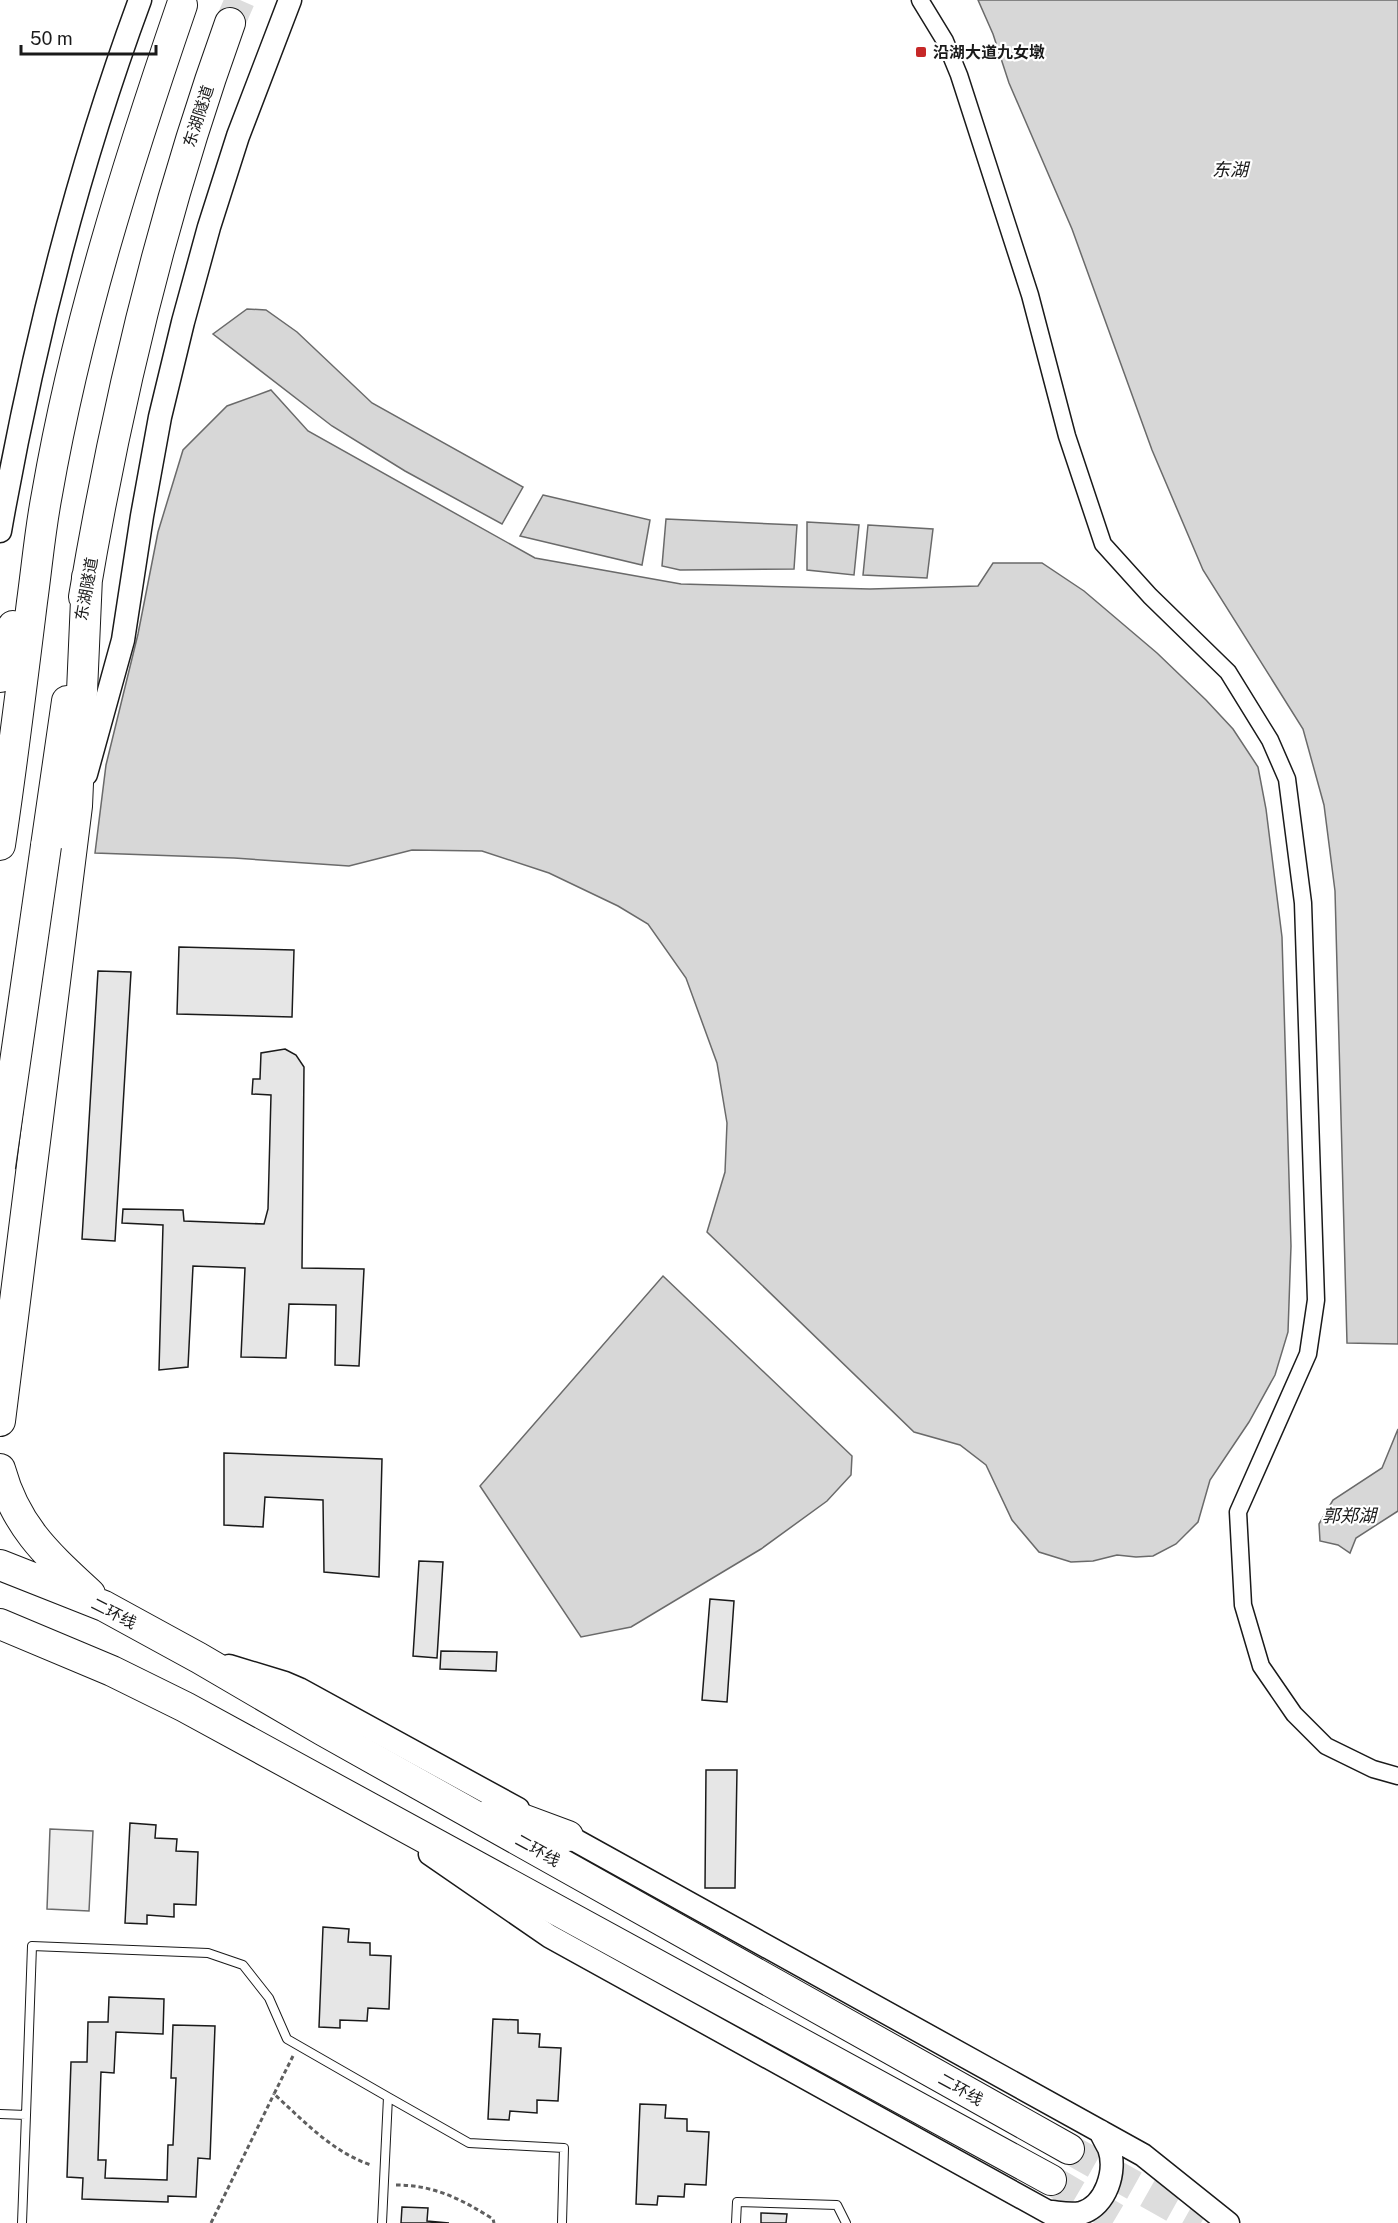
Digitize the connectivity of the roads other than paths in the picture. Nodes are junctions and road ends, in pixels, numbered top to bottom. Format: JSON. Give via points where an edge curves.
{"nodes":[{"id":1,"x":140,"y":0,"type":"edge"},
{"id":2,"x":290,"y":0,"type":"edge"},
{"id":3,"x":920,"y":0,"type":"edge"},
{"id":4,"x":182,"y":5,"type":"dead end"},
{"id":5,"x":230,"y":22,"type":"tunnel mouth"},
{"id":6,"x":46,"y":495,"type":"junction"},
{"id":7,"x":0,"y":531,"type":"edge"},
{"id":8,"x":87,"y":578,"type":"junction"},
{"id":9,"x":0,"y":677,"type":"edge"},
{"id":10,"x":77,"y":806,"type":"junction"},
{"id":11,"x":0,"y":843,"type":"edge"},
{"id":12,"x":39,"y":1121,"type":"junction"},
{"id":13,"x":0,"y":1166,"type":"edge"},
{"id":14,"x":0,"y":1421,"type":"edge"},
{"id":15,"x":0,"y":1469,"type":"edge"},
{"id":16,"x":0,"y":1565,"type":"edge"},
{"id":17,"x":104,"y":1606,"type":"junction"},
{"id":18,"x":0,"y":1624,"type":"edge"},
{"id":19,"x":199,"y":1658,"type":"junction"},
{"id":20,"x":1398,"y":1776,"type":"edge"},
{"id":21,"x":409,"y":1777,"type":"junction"},
{"id":22,"x":346,"y":1794,"type":"junction"},
{"id":23,"x":568,"y":1836,"type":"junction"},
{"id":24,"x":388,"y":2097,"type":"junction"},
{"id":25,"x":0,"y":2114,"type":"edge"},
{"id":26,"x":26,"y":2115,"type":"junction"},
{"id":27,"x":1100,"y":2131,"type":"junction"},
{"id":28,"x":1069,"y":2150,"type":"tunnel mouth"},
{"id":29,"x":1051,"y":2180,"type":"tunnel mouth"},
{"id":30,"x":1047,"y":2211,"type":"junction"},
{"id":31,"x":22,"y":2223,"type":"edge"},
{"id":32,"x":382,"y":2223,"type":"edge"},
{"id":33,"x":562,"y":2223,"type":"edge"},
{"id":34,"x":736,"y":2223,"type":"edge"},
{"id":35,"x":846,"y":2223,"type":"edge"},
{"id":36,"x":1068,"y":2223,"type":"edge"},
{"id":37,"x":1228,"y":2223,"type":"edge"}],
"edges":[{"from":1,"to":7,"type":"main road","via":[[60,248]]},
{"from":2,"to":10,"type":"main road","via":[[238,136],[183,322],[160,417],[123,640]]},
{"from":3,"to":20,"type":"street","via":[[945,41],[959,75],[1030,295],[1067,436],[1103,544],[1228,672],[1270,740],[1287,779],[1303,903],[1316,1300],[1308,1354],[1238,1512],[1244,1605],[1261,1666],[1294,1714],[1326,1746],[1373,1769]]},
{"from":4,"to":6,"type":"highway","via":[[90,302]]},
{"from":5,"to":8,"type":"highway","name":"东湖隧道","via":[[199,109],[141,312]]},
{"from":6,"to":9,"type":"highway"},
{"from":6,"to":11,"type":"highway"},
{"from":8,"to":10,"type":"highway"},
{"from":8,"to":13,"type":"highway","name":"东湖隧道","bridge":true},
{"from":10,"to":12,"type":"highway"},
{"from":12,"to":13,"type":"highway","via":[[27,1141]]},
{"from":12,"to":14,"type":"highway"},
{"from":15,"to":17,"type":"highway","via":[[6,1491],[29,1532]]},
{"from":16,"to":17,"type":"highway","name":"二环线"},
{"from":17,"to":19,"type":"highway","name":"二环线"},
{"from":18,"to":22,"type":"highway","via":[[112,1671]]},
{"from":19,"to":21,"type":"highway","name":"二环线"},
{"from":19,"to":23,"type":"main road","via":[[299,1689]]},
{"from":21,"to":23,"type":"highway"},
{"from":21,"to":28,"type":"highway","name":"二环线"},
{"from":22,"to":29,"type":"highway"},
{"from":22,"to":30,"type":"main road","via":[[549,1936]]},
{"from":23,"to":27,"type":"main road"},
{"from":24,"to":26,"type":"lane","via":[[287,2039],[269,1998],[243,1965],[208,1953],[32,1946]]},
{"from":24,"to":32,"type":"lane"},
{"from":24,"to":33,"type":"lane","via":[[469,2143],[564,2148]]},
{"from":25,"to":26,"type":"lane"},
{"from":26,"to":31,"type":"lane"},
{"from":27,"to":30,"type":"main road","via":[[1111,2164],[1110,2178],[1099,2201],[1079,2213]]},
{"from":27,"to":37,"type":"main road","via":[[1143,2155]]},
{"from":30,"to":36,"type":"main road"},
{"from":34,"to":35,"type":"lane","via":[[737,2202],[837,2205]]}]}
